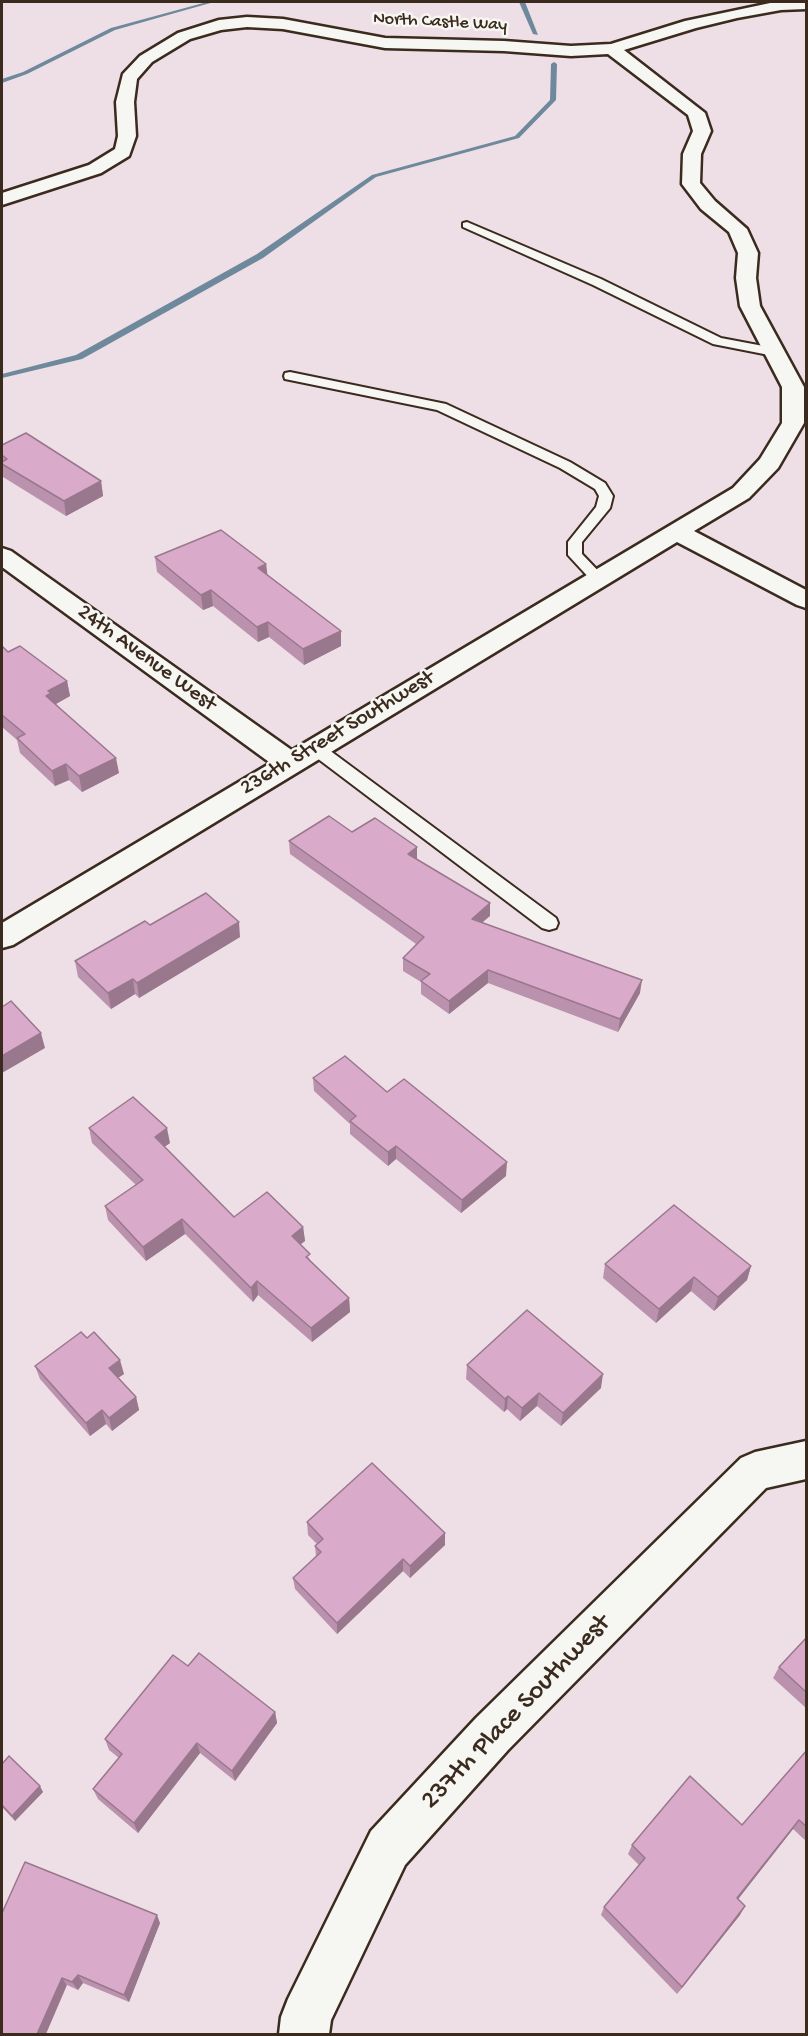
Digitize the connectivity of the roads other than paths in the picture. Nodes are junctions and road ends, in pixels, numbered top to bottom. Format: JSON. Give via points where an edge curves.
{"nodes":[{"id":1,"x":807,"y":4,"type":"edge"},
{"id":2,"x":612,"y":49,"type":"junction"},
{"id":3,"x":2,"y":199,"type":"edge"},
{"id":4,"x":467,"y":225,"type":"dead end"},
{"id":5,"x":774,"y":352,"type":"junction"},
{"id":6,"x":290,"y":376,"type":"dead end"},
{"id":7,"x":675,"y":531,"type":"junction"},
{"id":8,"x":2,"y":556,"type":"edge"},
{"id":9,"x":597,"y":578,"type":"junction"},
{"id":10,"x":807,"y":600,"type":"edge"},
{"id":11,"x":315,"y":748,"type":"junction"},
{"id":12,"x":290,"y":763,"type":"junction"},
{"id":13,"x":549,"y":923,"type":"dead end"},
{"id":14,"x":2,"y":937,"type":"edge"},
{"id":15,"x":807,"y":1460,"type":"edge"},
{"id":16,"x":304,"y":2034,"type":"edge"}],
"edges":[{"from":1,"to":2,"type":"street","via":[[737,13]]},
{"from":2,"to":3,"type":"street","name":"North Castle Way","via":[[572,51],[385,43],[283,24],[219,25],[184,36],[146,59],[129,78],[123,152],[95,169]]},
{"from":2,"to":5,"type":"street","name":"236th Street Southwest","via":[[696,113],[702,131],[692,154],[691,184],[708,205],[737,229],[748,253],[750,306]]},
{"from":4,"to":5,"type":"lane","via":[[597,282],[717,341]]},
{"from":5,"to":7,"type":"street","name":"236th Street Southwest","via":[[793,387],[793,423],[770,463],[741,493]]},
{"from":6,"to":9,"type":"lane","via":[[441,407],[565,465],[600,486],[606,496],[603,508],[575,542],[575,555]]},
{"from":7,"to":9,"type":"street","name":"236th Street Southwest"},
{"from":7,"to":10,"type":"street"},
{"from":8,"to":12,"type":"street","name":"24th Avenue West"},
{"from":9,"to":11,"type":"street","name":"236th Street Southwest"},
{"from":11,"to":12,"type":"street","name":"236th Street Southwest"},
{"from":11,"to":13,"type":"lane"},
{"from":12,"to":14,"type":"street","name":"236th Street Southwest"},
{"from":15,"to":16,"type":"street","name":"237th Place Southwest","via":[[754,1471],[492,1734],[388,1848],[306,2017]]}]}
